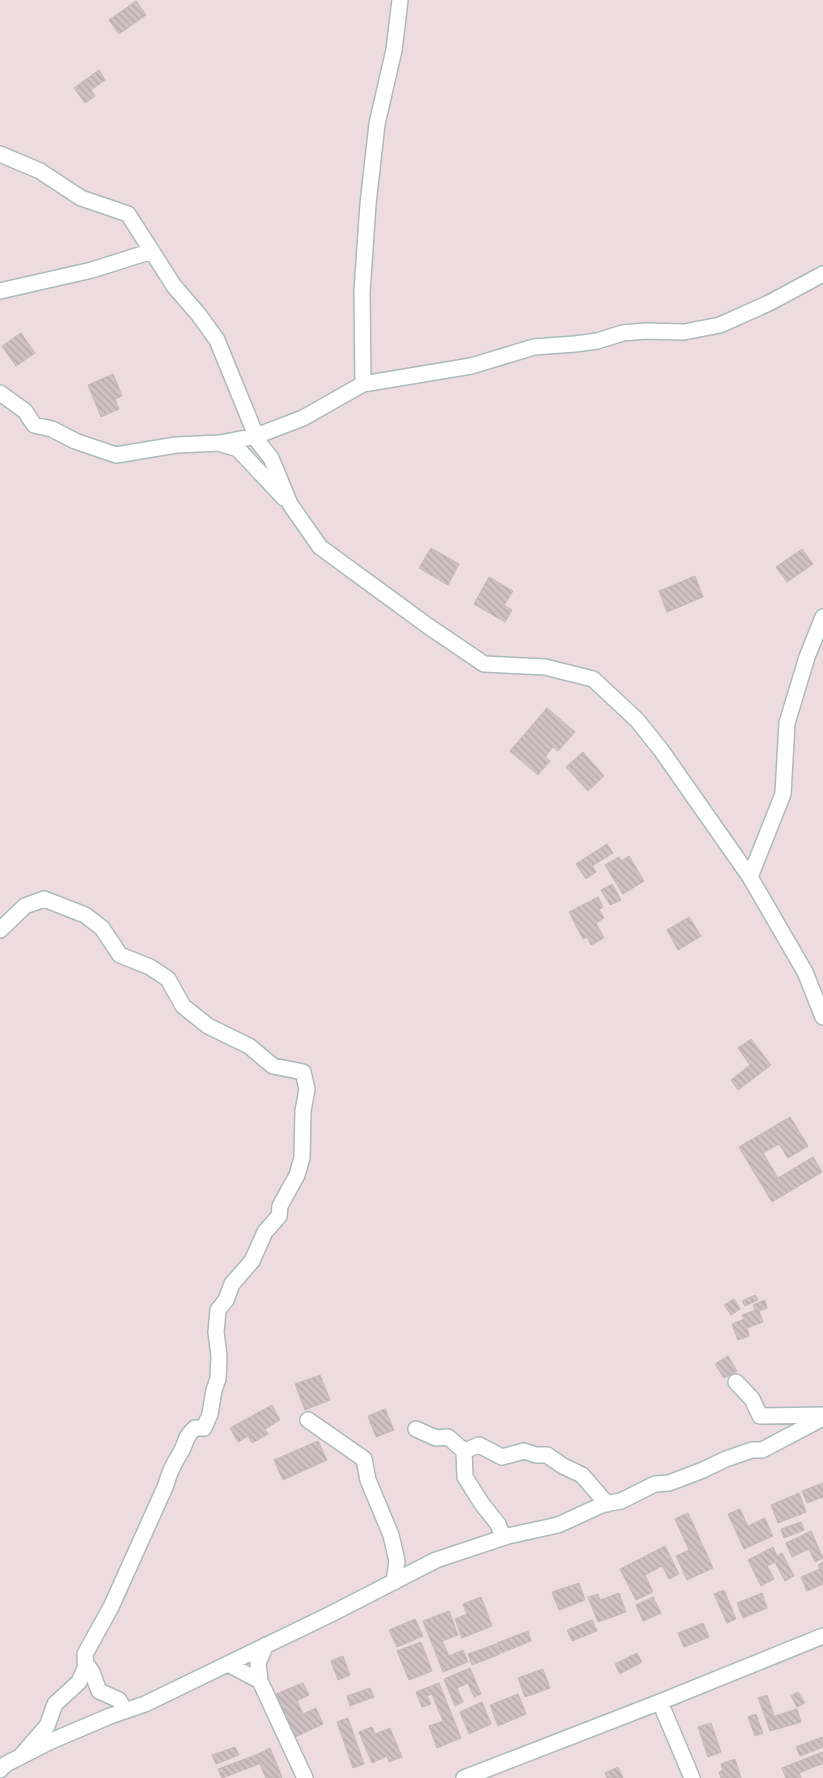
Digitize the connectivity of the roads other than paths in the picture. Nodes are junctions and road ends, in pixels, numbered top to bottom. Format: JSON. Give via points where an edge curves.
{"nodes":[{"id":1,"x":400,"y":0,"type":"edge"},
{"id":2,"x":0,"y":154,"type":"edge"},
{"id":3,"x":152,"y":251,"type":"junction"},
{"id":4,"x":823,"y":274,"type":"edge"},
{"id":5,"x":0,"y":291,"type":"edge"},
{"id":6,"x":363,"y":384,"type":"junction"},
{"id":7,"x":0,"y":393,"type":"edge"},
{"id":8,"x":258,"y":439,"type":"junction"},
{"id":9,"x":220,"y":443,"type":"junction"},
{"id":10,"x":290,"y":504,"type":"junction"},
{"id":11,"x":823,"y":617,"type":"edge"},
{"id":12,"x":750,"y":876,"type":"junction"},
{"id":13,"x":0,"y":930,"type":"edge"},
{"id":14,"x":823,"y":1016,"type":"edge"},
{"id":15,"x":736,"y":1382,"type":"dead end"},
{"id":16,"x":823,"y":1416,"type":"edge"},
{"id":17,"x":308,"y":1420,"type":"dead end"},
{"id":18,"x":416,"y":1429,"type":"dead end"},
{"id":19,"x":464,"y":1451,"type":"junction"},
{"id":20,"x":607,"y":1504,"type":"junction"},
{"id":21,"x":503,"y":1537,"type":"junction"},
{"id":22,"x":394,"y":1582,"type":"junction"},
{"id":23,"x":821,"y":1641,"type":"edge"},
{"id":24,"x":266,"y":1644,"type":"junction"},
{"id":25,"x":85,"y":1662,"type":"junction"},
{"id":26,"x":228,"y":1664,"type":"junction"},
{"id":27,"x":260,"y":1681,"type":"junction"},
{"id":28,"x":660,"y":1702,"type":"junction"},
{"id":29,"x":125,"y":1711,"type":"junction"},
{"id":30,"x":20,"y":1757,"type":"junction"},
{"id":31,"x":5,"y":1771,"type":"edge"},
{"id":32,"x":305,"y":1778,"type":"edge"},
{"id":33,"x":465,"y":1778,"type":"edge"},
{"id":34,"x":692,"y":1778,"type":"edge"}],
"edges":[{"from":1,"to":6,"type":"street","via":[[394,50],[378,124],[368,204],[362,292]]},
{"from":2,"to":3,"type":"street","via":[[40,171],[81,198],[128,214]]},
{"from":3,"to":5,"type":"street","via":[[92,270]]},
{"from":3,"to":8,"type":"street","via":[[174,286],[217,340]]},
{"from":4,"to":6,"type":"street","via":[[720,325],[684,332],[623,333],[596,341],[534,347],[471,366]]},
{"from":6,"to":8,"type":"street"},
{"from":7,"to":9,"type":"street","via":[[24,411],[34,425],[116,455],[176,445]]},
{"from":8,"to":9,"type":"street"},
{"from":8,"to":10,"type":"street","via":[[271,458]]},
{"from":9,"to":10,"type":"street","via":[[238,448]]},
{"from":10,"to":12,"type":"street","via":[[320,547],[484,664],[545,667],[593,680],[637,720]]},
{"from":11,"to":12,"type":"street","via":[[787,723],[783,794]]},
{"from":12,"to":14,"type":"street","via":[[805,972]]},
{"from":13,"to":25,"type":"street","via":[[25,906],[44,899],[85,915],[102,928],[120,955],[150,967],[168,979],[183,1006],[201,1021],[249,1046],[273,1066],[302,1072],[307,1089],[302,1158],[297,1175],[280,1206],[279,1216],[265,1232],[252,1261],[232,1284],[218,1310],[218,1379],[210,1414],[204,1428],[195,1428],[185,1439],[111,1607],[85,1654]]},
{"from":15,"to":16,"type":"street","via":[[752,1399],[760,1416]]},
{"from":16,"to":20,"type":"street","via":[[762,1450],[726,1459]]},
{"from":17,"to":22,"type":"street","via":[[364,1459],[368,1480],[398,1561]]},
{"from":18,"to":19,"type":"street","via":[[436,1438],[448,1437]]},
{"from":19,"to":20,"type":"street","via":[[479,1445],[502,1457],[524,1451],[547,1455],[582,1475]]},
{"from":19,"to":21,"type":"street","via":[[464,1476],[498,1524]]},
{"from":20,"to":21,"type":"street","via":[[558,1525]]},
{"from":21,"to":22,"type":"street","via":[[436,1560]]},
{"from":22,"to":24,"type":"street"},
{"from":23,"to":28,"type":"street"},
{"from":24,"to":26,"type":"street"},
{"from":24,"to":27,"type":"street","via":[[258,1662]]},
{"from":25,"to":29,"type":"street","via":[[99,1691],[120,1700]]},
{"from":25,"to":30,"type":"street","via":[[79,1682],[55,1704],[47,1726]]},
{"from":26,"to":27,"type":"street"},
{"from":26,"to":29,"type":"street"},
{"from":27,"to":32,"type":"street"},
{"from":28,"to":33,"type":"street"},
{"from":28,"to":34,"type":"street"},
{"from":29,"to":30,"type":"street","via":[[48,1742]]},
{"from":30,"to":31,"type":"street"}]}
